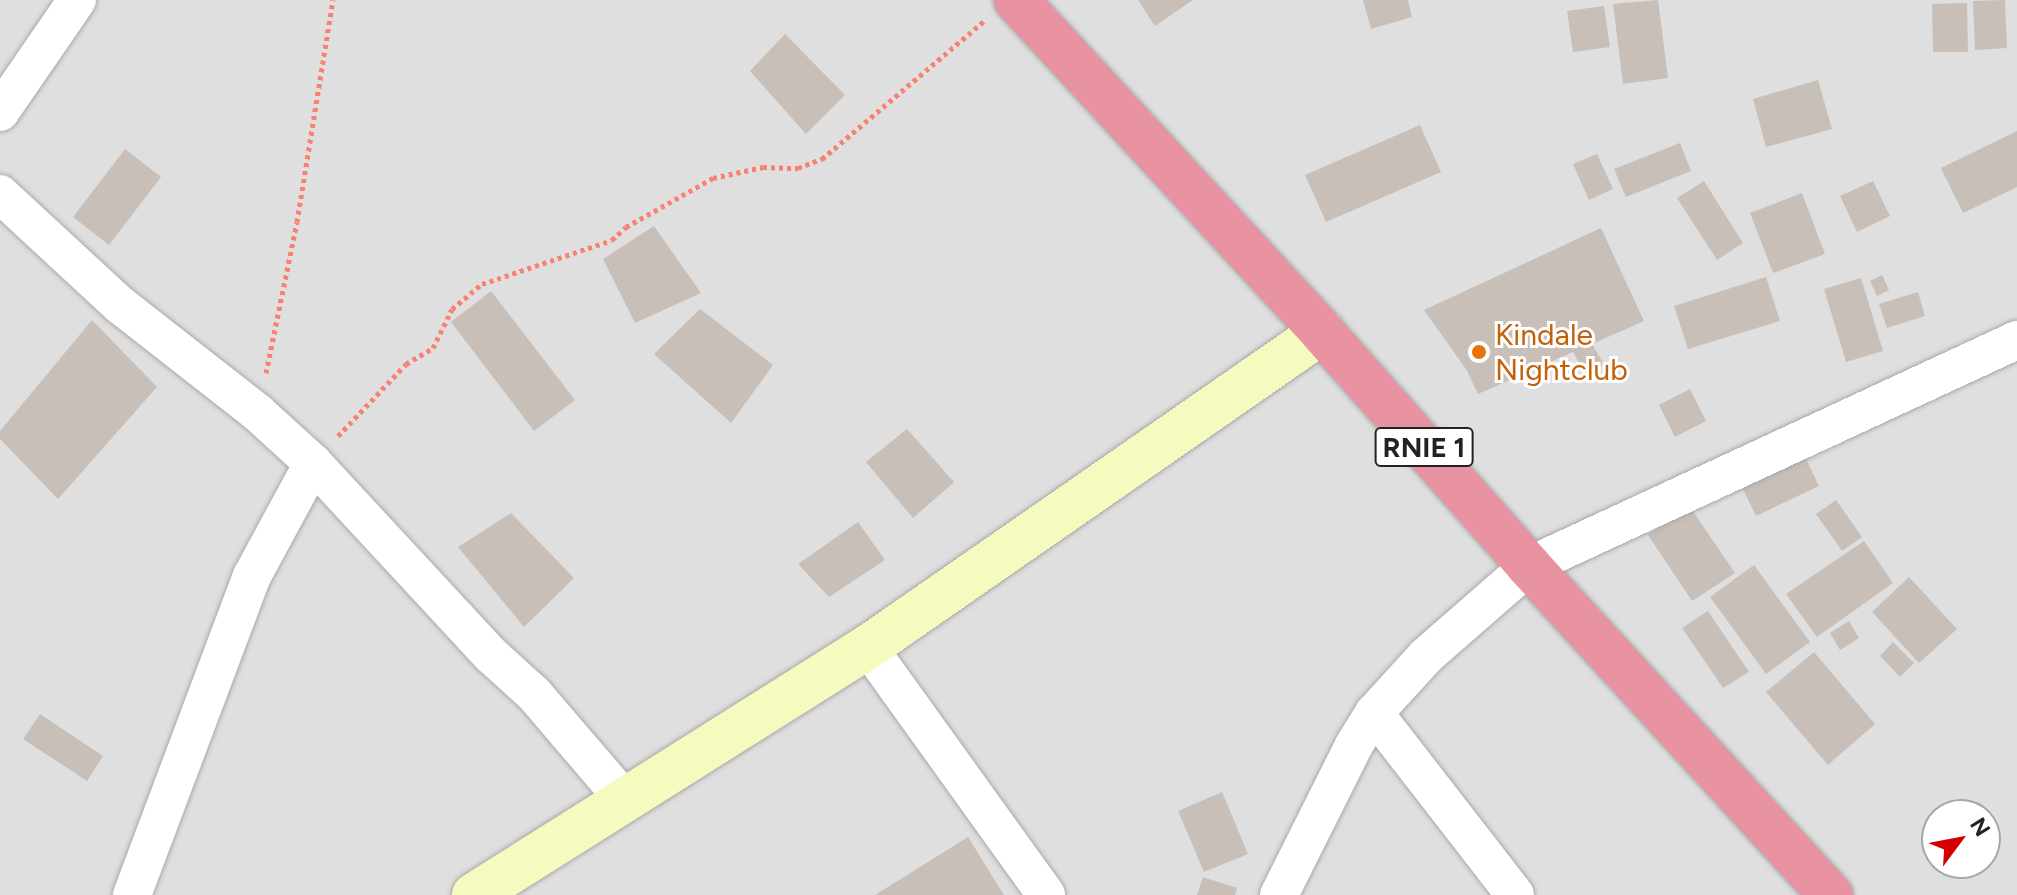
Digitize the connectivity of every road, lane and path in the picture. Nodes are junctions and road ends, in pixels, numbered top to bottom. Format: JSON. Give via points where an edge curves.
{"nodes":[{"id":1,"x":77,"y":0,"type":"edge"},
{"id":2,"x":333,"y":0,"type":"edge"},
{"id":3,"x":1001,"y":10,"type":"edge"},
{"id":4,"x":0,"y":112,"type":"edge"},
{"id":5,"x":0,"y":194,"type":"edge"},
{"id":6,"x":1322,"y":332,"type":"junction"},
{"id":7,"x":2017,"y":340,"type":"edge"},
{"id":8,"x":258,"y":413,"type":"junction"},
{"id":9,"x":313,"y":463,"type":"junction"},
{"id":10,"x":1529,"y":566,"type":"junction"},
{"id":11,"x":868,"y":647,"type":"junction"},
{"id":12,"x":1374,"y":713,"type":"junction"},
{"id":13,"x":625,"y":800,"type":"junction"},
{"id":14,"x":132,"y":895,"type":"edge"},
{"id":15,"x":474,"y":895,"type":"edge"},
{"id":16,"x":1046,"y":895,"type":"edge"},
{"id":17,"x":1279,"y":895,"type":"edge"},
{"id":18,"x":1515,"y":895,"type":"edge"},
{"id":19,"x":1831,"y":895,"type":"edge"}],
"edges":[{"from":1,"to":4,"type":"street"},
{"from":2,"to":8,"type":"path","via":[[297,222]]},
{"from":3,"to":6,"type":"highway","number":"RNIE 1"},
{"from":3,"to":9,"type":"path","via":[[822,159],[798,168],[763,167],[713,178],[612,240],[482,284],[452,309],[433,348],[406,364]]},
{"from":5,"to":8,"type":"street","via":[[120,305]]},
{"from":6,"to":10,"type":"highway","number":"RNIE 1"},
{"from":6,"to":11,"type":"street"},
{"from":7,"to":10,"type":"street"},
{"from":8,"to":9,"type":"street"},
{"from":9,"to":13,"type":"street","via":[[491,655],[534,694]]},
{"from":9,"to":14,"type":"street","via":[[252,576]]},
{"from":10,"to":12,"type":"street","via":[[1426,656]]},
{"from":10,"to":19,"type":"highway","number":"RNIE 1"},
{"from":11,"to":13,"type":"street"},
{"from":11,"to":16,"type":"street"},
{"from":12,"to":17,"type":"street"},
{"from":12,"to":18,"type":"street"},
{"from":13,"to":15,"type":"street"}]}
